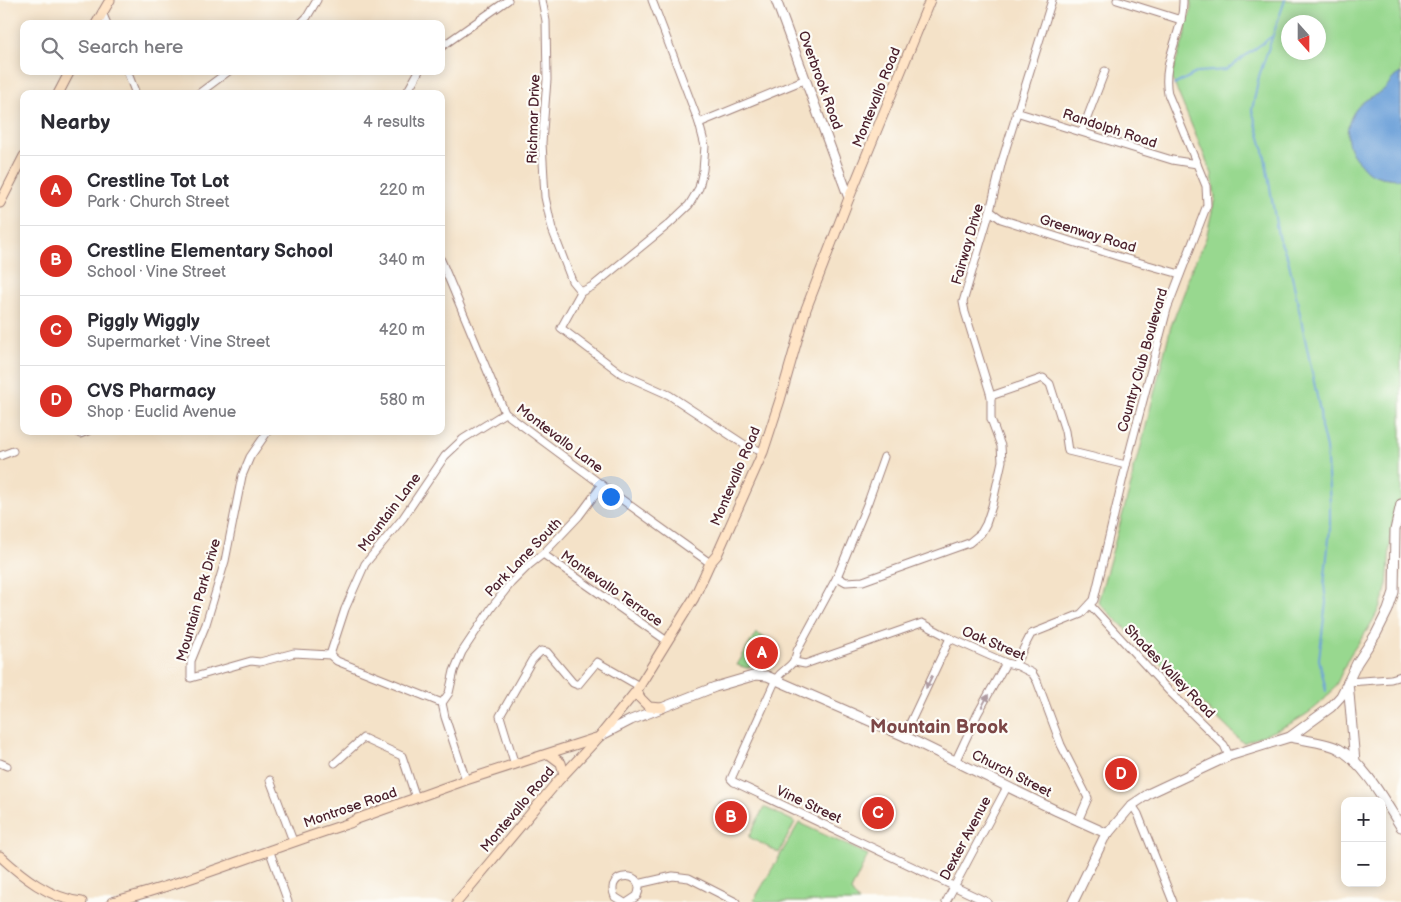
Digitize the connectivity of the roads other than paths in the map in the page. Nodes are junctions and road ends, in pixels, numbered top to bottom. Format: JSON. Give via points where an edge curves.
{"nodes":[{"id":1,"x":110,"y":0,"type":"edge"},
{"id":2,"x":317,"y":0,"type":"edge"},
{"id":3,"x":508,"y":0,"type":"edge"},
{"id":4,"x":542,"y":0,"type":"edge"},
{"id":5,"x":652,"y":0,"type":"edge"},
{"id":6,"x":776,"y":0,"type":"edge"},
{"id":7,"x":930,"y":0,"type":"edge"},
{"id":8,"x":1052,"y":0,"type":"edge"},
{"id":9,"x":1117,"y":0,"type":"edge"},
{"id":10,"x":1183,"y":0,"type":"edge"},
{"id":11,"x":102,"y":12,"type":"junction"},
{"id":12,"x":98,"y":20,"type":"edge"},
{"id":13,"x":105,"y":20,"type":"edge"},
{"id":14,"x":304,"y":20,"type":"edge"},
{"id":15,"x":1181,"y":20,"type":"junction"},
{"id":16,"x":445,"y":44,"type":"edge"},
{"id":17,"x":1104,"y":71,"type":"dead end"},
{"id":18,"x":68,"y":75,"type":"edge"},
{"id":19,"x":129,"y":75,"type":"edge"},
{"id":20,"x":224,"y":75,"type":"edge"},
{"id":21,"x":417,"y":75,"type":"edge"},
{"id":22,"x":806,"y":79,"type":"junction"},
{"id":23,"x":60,"y":90,"type":"edge"},
{"id":24,"x":134,"y":90,"type":"edge"},
{"id":25,"x":203,"y":90,"type":"edge"},
{"id":26,"x":408,"y":90,"type":"edge"},
{"id":27,"x":1016,"y":112,"type":"junction"},
{"id":28,"x":699,"y":123,"type":"junction"},
{"id":29,"x":1082,"y":131,"type":"junction"},
{"id":30,"x":20,"y":164,"type":"edge"},
{"id":31,"x":1197,"y":164,"type":"junction"},
{"id":32,"x":849,"y":198,"type":"junction"},
{"id":33,"x":0,"y":203,"type":"edge"},
{"id":34,"x":990,"y":211,"type":"junction"},
{"id":35,"x":445,"y":270,"type":"edge"},
{"id":36,"x":1180,"y":274,"type":"junction"},
{"id":37,"x":581,"y":292,"type":"junction"},
{"id":38,"x":991,"y":396,"type":"junction"},
{"id":39,"x":505,"y":413,"type":"junction"},
{"id":40,"x":265,"y":435,"type":"edge"},
{"id":41,"x":13,"y":451,"type":"dead end"},
{"id":42,"x":763,"y":452,"type":"junction"},
{"id":43,"x":0,"y":456,"type":"edge"},
{"id":44,"x":884,"y":458,"type":"dead end"},
{"id":45,"x":1126,"y":465,"type":"junction"},
{"id":46,"x":602,"y":485,"type":"junction"},
{"id":47,"x":1401,"y":504,"type":"edge"},
{"id":48,"x":543,"y":554,"type":"junction"},
{"id":49,"x":710,"y":563,"type":"junction"},
{"id":50,"x":837,"y":576,"type":"junction"},
{"id":51,"x":1090,"y":605,"type":"junction"},
{"id":52,"x":950,"y":638,"type":"junction"},
{"id":53,"x":667,"y":641,"type":"junction"},
{"id":54,"x":330,"y":655,"type":"junction"},
{"id":55,"x":795,"y":662,"type":"junction"},
{"id":56,"x":1006,"y":664,"type":"junction"},
{"id":57,"x":1015,"y":665,"type":"junction"},
{"id":58,"x":1401,"y":676,"type":"edge"},
{"id":59,"x":776,"y":679,"type":"junction"},
{"id":60,"x":1348,"y":682,"type":"junction"},
{"id":61,"x":638,"y":688,"type":"junction"},
{"id":62,"x":442,"y":702,"type":"junction"},
{"id":63,"x":662,"y":708,"type":"junction"},
{"id":64,"x":904,"y":736,"type":"junction"},
{"id":65,"x":599,"y":737,"type":"junction"},
{"id":66,"x":1290,"y":737,"type":"junction"},
{"id":67,"x":550,"y":754,"type":"junction"},
{"id":68,"x":1229,"y":756,"type":"junction"},
{"id":69,"x":956,"y":760,"type":"junction"},
{"id":70,"x":1355,"y":762,"type":"junction"},
{"id":71,"x":335,"y":763,"type":"dead end"},
{"id":72,"x":515,"y":765,"type":"junction"},
{"id":73,"x":564,"y":774,"type":"junction"},
{"id":74,"x":270,"y":780,"type":"dead end"},
{"id":75,"x":466,"y":780,"type":"junction"},
{"id":76,"x":1007,"y":786,"type":"junction"},
{"id":77,"x":416,"y":798,"type":"junction"},
{"id":78,"x":1132,"y":805,"type":"junction"},
{"id":79,"x":1078,"y":821,"type":"junction"},
{"id":80,"x":1401,"y":827,"type":"edge"},
{"id":81,"x":1108,"y":834,"type":"junction"},
{"id":82,"x":294,"y":841,"type":"junction"},
{"id":83,"x":270,"y":852,"type":"junction"},
{"id":84,"x":0,"y":856,"type":"edge"},
{"id":85,"x":638,"y":884,"type":"junction"},
{"id":86,"x":953,"y":886,"type":"junction"},
{"id":87,"x":619,"y":901,"type":"edge"},
{"id":88,"x":78,"y":902,"type":"edge"},
{"id":89,"x":82,"y":902,"type":"edge"},
{"id":90,"x":112,"y":902,"type":"edge"},
{"id":91,"x":288,"y":902,"type":"edge"},
{"id":92,"x":457,"y":902,"type":"edge"},
{"id":93,"x":630,"y":902,"type":"edge"},
{"id":94,"x":736,"y":902,"type":"edge"},
{"id":95,"x":946,"y":902,"type":"edge"},
{"id":96,"x":987,"y":902,"type":"edge"},
{"id":97,"x":1074,"y":902,"type":"edge"},
{"id":98,"x":1172,"y":902,"type":"edge"}],
"edges":[{"from":1,"to":11,"type":"main road"},
{"from":2,"to":14,"type":"street"},
{"from":3,"to":16,"type":"street"},
{"from":4,"to":37,"type":"street","name":"Richmar Drive","via":[[546,21],[547,80],[542,143],[545,197],[552,228],[572,281]]},
{"from":5,"to":28,"type":"street"},
{"from":6,"to":22,"type":"street","name":"Overbrook Road"},
{"from":7,"to":32,"type":"main road","name":"Montevallo Road"},
{"from":8,"to":27,"type":"street","name":"Fairway Drive"},
{"from":9,"to":15,"type":"street"},
{"from":10,"to":15,"type":"street","name":"Country Club Boulevard"},
{"from":11,"to":12,"type":"main road"},
{"from":11,"to":13,"type":"street"},
{"from":15,"to":31,"type":"street","name":"Country Club Boulevard","via":[[1166,71],[1166,86]]},
{"from":17,"to":29,"type":"street"},
{"from":18,"to":23,"type":"main road"},
{"from":19,"to":24,"type":"street"},
{"from":20,"to":25,"type":"street"},
{"from":21,"to":26,"type":"street"},
{"from":22,"to":28,"type":"street"},
{"from":22,"to":32,"type":"street","name":"Overbrook Road"},
{"from":27,"to":29,"type":"street","name":"Randolph Road"},
{"from":27,"to":34,"type":"street","name":"Fairway Drive"},
{"from":28,"to":37,"type":"street","via":[[705,146],[704,170],[689,205],[593,286]]},
{"from":29,"to":31,"type":"street","name":"Randolph Road","via":[[1172,160]]},
{"from":30,"to":33,"type":"main road"},
{"from":31,"to":36,"type":"street","name":"Country Club Boulevard","via":[[1206,186],[1207,205]]},
{"from":32,"to":42,"type":"main road","name":"Montevallo Road","via":[[806,309]]},
{"from":34,"to":36,"type":"street","name":"Greenway Road","via":[[1001,219]]},
{"from":34,"to":38,"type":"street","name":"Fairway Drive","via":[[963,302]]},
{"from":35,"to":39,"type":"street","name":"Montevallo Lane"},
{"from":36,"to":45,"type":"street","name":"Country Club Boulevard","via":[[1167,309]]},
{"from":37,"to":42,"type":"street","via":[[560,328],[622,374],[669,395],[745,445]]},
{"from":38,"to":45,"type":"street","via":[[1043,378],[1050,384],[1068,451]]},
{"from":38,"to":50,"type":"street","name":"Fairway Drive","via":[[991,418],[1001,446],[1002,461],[992,506],[981,533],[969,543],[863,581],[846,582]]},
{"from":39,"to":46,"type":"street","name":"Montevallo Lane"},
{"from":39,"to":54,"type":"street","name":"Mountain Lane","via":[[463,439],[445,456],[403,518],[365,564],[345,608]]},
{"from":40,"to":54,"type":"street","name":"Mountain Park Drive","via":[[242,476],[224,561],[206,624],[191,661],[191,678],[294,653]]},
{"from":41,"to":43,"type":"street"},
{"from":42,"to":49,"type":"main road","name":"Montevallo Road","via":[[717,555]]},
{"from":44,"to":50,"type":"street"},
{"from":45,"to":51,"type":"street","name":"Country Club Boulevard","via":[[1094,600]]},
{"from":46,"to":48,"type":"street","name":"Park Lane South","via":[[579,516]]},
{"from":46,"to":49,"type":"street","name":"Montevallo Lane"},
{"from":47,"to":60,"type":"street","via":[[1395,530],[1394,592],[1376,634]]},
{"from":48,"to":53,"type":"street","name":"Montevallo Terrace"},
{"from":48,"to":62,"type":"street","name":"Park Lane South","via":[[511,583],[492,607],[462,652],[449,693]]},
{"from":49,"to":53,"type":"main road","name":"Montevallo Road","via":[[694,598]]},
{"from":50,"to":55,"type":"street"},
{"from":51,"to":57,"type":"street","via":[[1081,614],[1031,634]]},
{"from":51,"to":68,"type":"street","name":"Shades Valley Road","via":[[1224,745]]},
{"from":52,"to":55,"type":"street","name":"Oak Street","via":[[922,623],[805,664]]},
{"from":52,"to":56,"type":"street","name":"Oak Street"},
{"from":52,"to":64,"type":"street","one_way":true},
{"from":53,"to":61,"type":"main road","name":"Montevallo Road"},
{"from":54,"to":62,"type":"street","name":"Mountain Park Drive","via":[[337,661]]},
{"from":55,"to":59,"type":"street"},
{"from":56,"to":57,"type":"street","name":"Oak Street"},
{"from":69,"to":56,"type":"street","one_way":true},
{"from":57,"to":79,"type":"street","name":"Oak Street","via":[[1032,674],[1037,681],[1061,745],[1088,798]]},
{"from":58,"to":60,"type":"street"},
{"from":59,"to":63,"type":"street","name":"Church Street","via":[[756,675]]},
{"from":59,"to":64,"type":"street","name":"Church Street"},
{"from":59,"to":86,"type":"street","name":"Vine Street","via":[[731,779]]},
{"from":60,"to":66,"type":"street","via":[[1331,707]]},
{"from":60,"to":70,"type":"street"},
{"from":61,"to":63,"type":"main road","via":[[640,698],[649,707]]},
{"from":61,"to":65,"type":"main road","name":"Montevallo Road"},
{"from":61,"to":72,"type":"street","via":[[597,662],[578,685],[547,652],[541,650],[500,716]]},
{"from":62,"to":75,"type":"street"},
{"from":63,"to":65,"type":"street","name":"Church Street"},
{"from":64,"to":69,"type":"street","name":"Church Street"},
{"from":65,"to":67,"type":"main road","name":"Montrose Road"},
{"from":65,"to":73,"type":"main road","name":"Montevallo Road"},
{"from":66,"to":68,"type":"street"},
{"from":66,"to":70,"type":"street","via":[[1338,748]]},
{"from":67,"to":72,"type":"main road","name":"Montrose Road"},
{"from":67,"to":73,"type":"main road","via":[[561,763]]},
{"from":68,"to":78,"type":"street","via":[[1150,793]]},
{"from":69,"to":76,"type":"street","name":"Church Street"},
{"from":70,"to":80,"type":"street"},
{"from":71,"to":77,"type":"street","via":[[363,738],[402,756]]},
{"from":72,"to":75,"type":"main road","name":"Montrose Road"},
{"from":73,"to":92,"type":"main road","name":"Montevallo Road"},
{"from":74,"to":82,"type":"street"},
{"from":75,"to":77,"type":"main road","name":"Montrose Road"},
{"from":76,"to":79,"type":"street","name":"Church Street"},
{"from":76,"to":86,"type":"street","name":"Dexter Avenue"},
{"from":77,"to":82,"type":"main road","name":"Montrose Road"},
{"from":78,"to":81,"type":"street"},
{"from":78,"to":98,"type":"street"},
{"from":79,"to":81,"type":"street","name":"Church Street"},
{"from":81,"to":97,"type":"street","via":[[1100,844]]},
{"from":82,"to":83,"type":"main road","name":"Montrose Road"},
{"from":83,"to":90,"type":"main road","name":"Montrose Road"},
{"from":83,"to":91,"type":"street"},
{"from":84,"to":88,"type":"main road","via":[[40,888]]},
{"from":85,"to":87,"type":"street","via":[[629,876],[616,880],[613,892]]},
{"from":85,"to":93,"type":"street","via":[[639,893]]},
{"from":85,"to":94,"type":"street","via":[[673,876],[690,878]]},
{"from":86,"to":95,"type":"street","name":"Dexter Avenue"},
{"from":86,"to":96,"type":"street","name":"Vine Street"},
{"from":88,"to":89,"type":"main road"}]}
